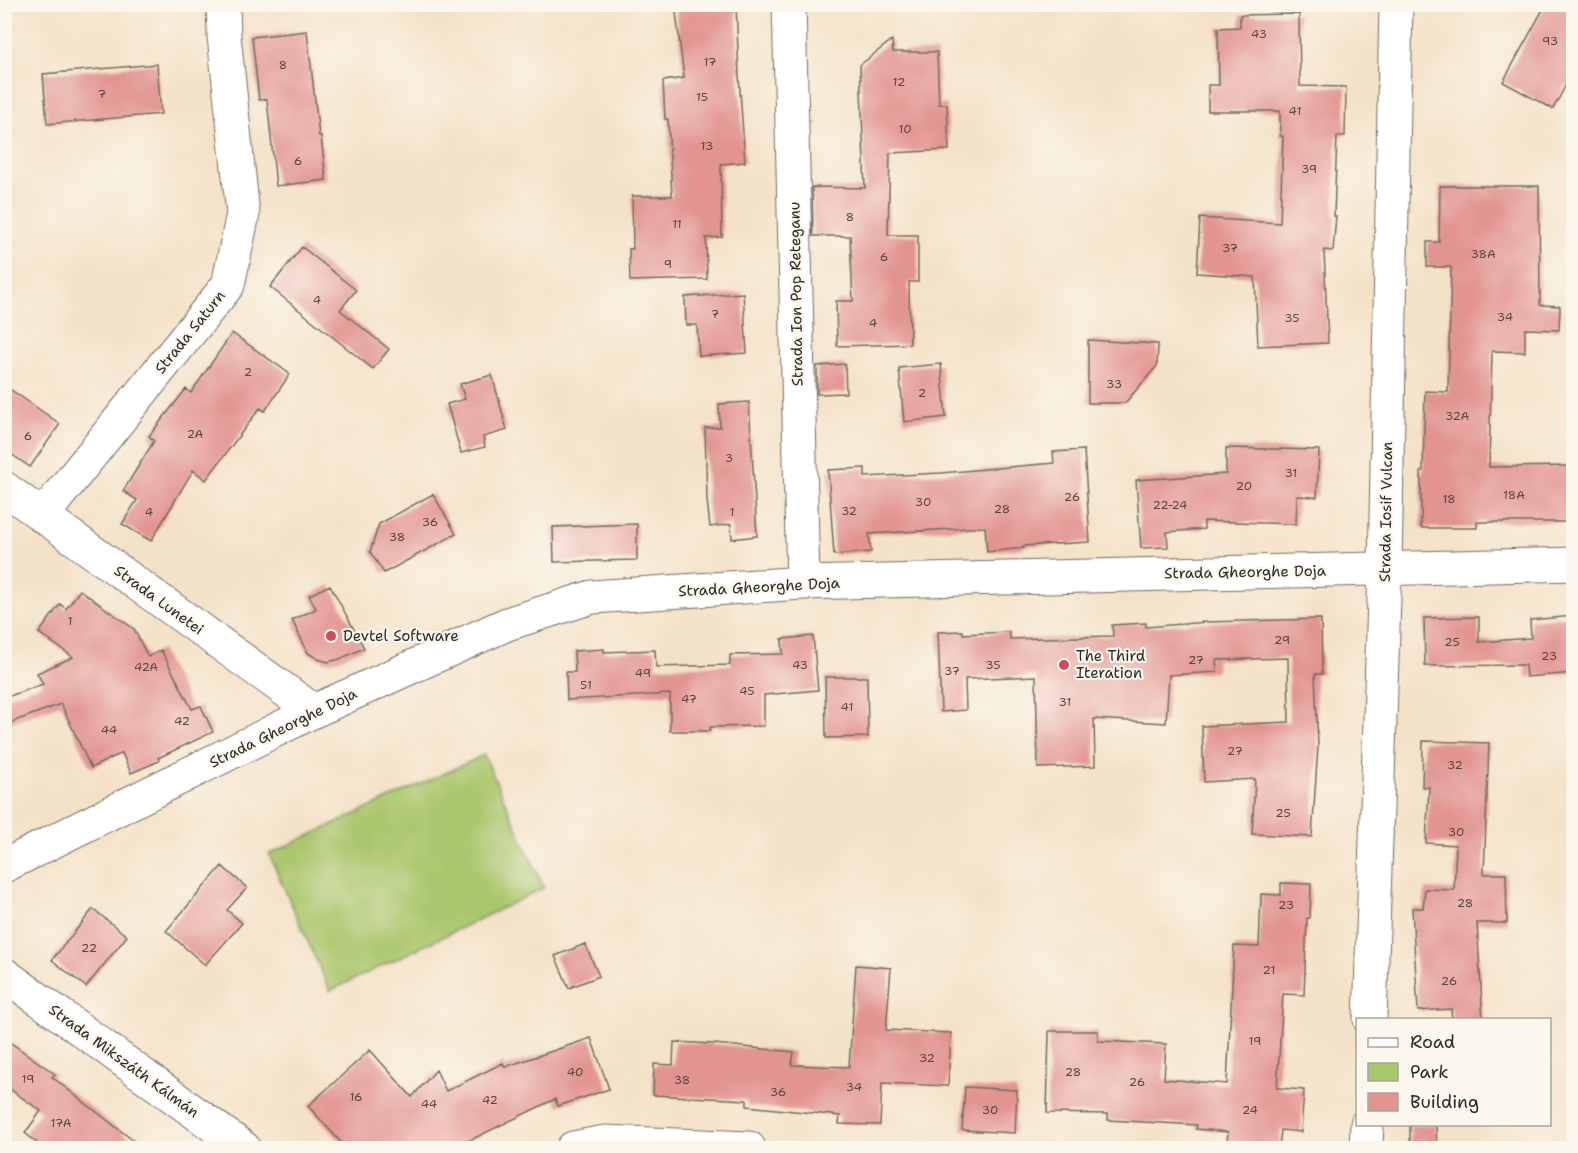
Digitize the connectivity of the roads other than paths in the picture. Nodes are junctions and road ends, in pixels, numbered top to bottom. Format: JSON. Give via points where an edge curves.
{"nodes":[{"id":1,"x":223,"y":4,"type":"edge"},
{"id":2,"x":789,"y":4,"type":"edge"},
{"id":3,"x":1396,"y":4,"type":"edge"},
{"id":4,"x":4,"y":488,"type":"edge"},
{"id":5,"x":42,"y":516,"type":"junction"},
{"id":6,"x":1574,"y":564,"type":"edge"},
{"id":7,"x":1385,"y":568,"type":"junction"},
{"id":8,"x":803,"y":583,"type":"junction"},
{"id":9,"x":314,"y":711,"type":"junction"},
{"id":10,"x":4,"y":866,"type":"edge"},
{"id":11,"x":4,"y":974,"type":"edge"},
{"id":12,"x":1370,"y":1018,"type":"edge"},
{"id":13,"x":1367,"y":1126,"type":"edge"},
{"id":14,"x":244,"y":1149,"type":"edge"},
{"id":15,"x":573,"y":1149,"type":"edge"},
{"id":16,"x":749,"y":1149,"type":"edge"},
{"id":17,"x":1366,"y":1149,"type":"edge"}],
"edges":[{"from":1,"to":5,"type":"street","name":"Strada Saturn","via":[[243,214],[228,285]]},
{"from":2,"to":8,"type":"street","name":"Strada Ion Pop Reteganu"},
{"from":3,"to":7,"type":"street","name":"Strada Iosif Vulcan"},
{"from":4,"to":5,"type":"street","name":"Strada Lunetei"},
{"from":5,"to":9,"type":"street","name":"Strada Lunetei"},
{"from":6,"to":7,"type":"street","name":"Strada Gheorghe Doja"},
{"from":7,"to":8,"type":"street","name":"Strada Gheorghe Doja"},
{"from":7,"to":12,"type":"street","name":"Strada Iosif Vulcan"},
{"from":8,"to":9,"type":"street","name":"Strada Gheorghe Doja","via":[[592,597],[507,624]]},
{"from":9,"to":10,"type":"street","name":"Strada Gheorghe Doja"},
{"from":11,"to":14,"type":"street","name":"Strada Mikszáth Kálmán"},
{"from":13,"to":17,"type":"street"},
{"from":15,"to":16,"type":"street","via":[[605,1142]]}]}
